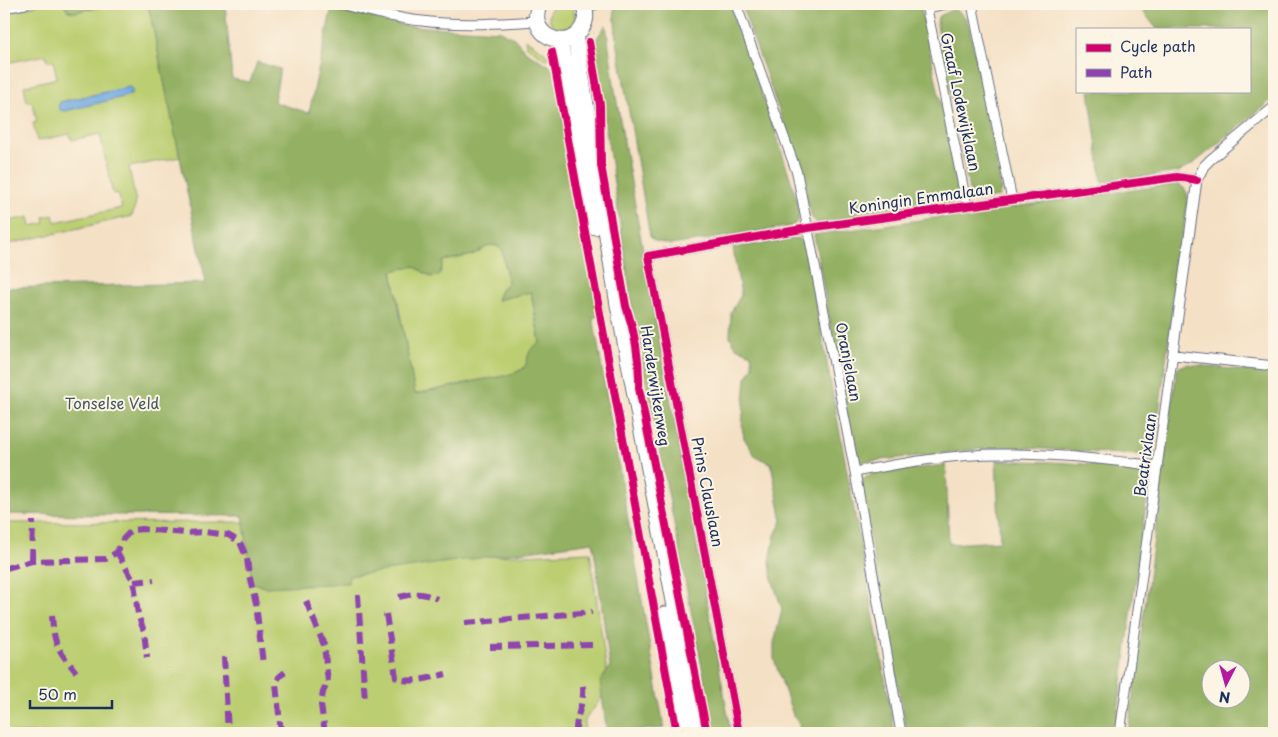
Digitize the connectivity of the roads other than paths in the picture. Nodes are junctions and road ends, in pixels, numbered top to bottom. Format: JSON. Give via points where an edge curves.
{"nodes":[{"id":1,"x":25,"y":4,"type":"edge"},
{"id":2,"x":340,"y":4,"type":"edge"},
{"id":3,"x":540,"y":4,"type":"edge"},
{"id":4,"x":736,"y":4,"type":"edge"},
{"id":5,"x":946,"y":4,"type":"edge"},
{"id":6,"x":972,"y":4,"type":"edge"},
{"id":7,"x":588,"y":5,"type":"edge"},
{"id":8,"x":926,"y":6,"type":"edge"},
{"id":9,"x":4,"y":8,"type":"edge"},
{"id":10,"x":537,"y":21,"type":"junction"},
{"id":11,"x":575,"y":36,"type":"junction"},
{"id":12,"x":560,"y":41,"type":"junction"},
{"id":13,"x":1274,"y":107,"type":"edge"},
{"id":14,"x":1197,"y":180,"type":"junction"},
{"id":15,"x":1012,"y":200,"type":"junction"},
{"id":16,"x":967,"y":206,"type":"junction"},
{"id":17,"x":808,"y":228,"type":"junction"},
{"id":18,"x":648,"y":256,"type":"joint"},
{"id":19,"x":1174,"y":355,"type":"junction"},
{"id":20,"x":1274,"y":366,"type":"edge"},
{"id":21,"x":1158,"y":466,"type":"junction"},
{"id":22,"x":855,"y":472,"type":"junction"},
{"id":23,"x":686,"y":733,"type":"edge"},
{"id":24,"x":699,"y":733,"type":"edge"},
{"id":25,"x":739,"y":733,"type":"edge"},
{"id":26,"x":901,"y":733,"type":"edge"},
{"id":27,"x":1120,"y":733,"type":"edge"}],
"edges":[{"from":1,"to":9,"type":"street"},
{"from":2,"to":10,"type":"street","via":[[424,22],[487,24]]},
{"from":3,"to":10,"type":"main road"},
{"from":4,"to":17,"type":"street","name":"Oranjelaan","via":[[797,173]]},
{"from":5,"to":8,"type":"street"},
{"from":6,"to":15,"type":"street","name":"Graaf Lodewijklaan"},
{"from":7,"to":11,"type":"main road","via":[[585,24]]},
{"from":8,"to":16,"type":"street","name":"Graaf Lodewijklaan"},
{"from":10,"to":12,"type":"main road","via":[[545,35]]},
{"from":11,"to":12,"type":"main road"},
{"from":11,"to":24,"type":"main road","name":"Harderwijkerweg","via":[[618,305]]},
{"from":12,"to":23,"type":"main road","name":"Harderwijkerweg"},
{"from":13,"to":14,"type":"street","via":[[1204,166]]},
{"from":14,"to":15,"type":"street","name":"Koningin Emmalaan","via":[[1177,177]]},
{"from":14,"to":19,"type":"street","name":"Beatrixlaan"},
{"from":15,"to":16,"type":"street","name":"Koningin Emmalaan"},
{"from":16,"to":17,"type":"street","name":"Koningin Emmalaan"},
{"from":17,"to":18,"type":"street","name":"Koningin Emmalaan"},
{"from":17,"to":22,"type":"street","name":"Oranjelaan"},
{"from":18,"to":25,"type":"street","name":"Prins Clauslaan"},
{"from":19,"to":20,"type":"street"},
{"from":19,"to":21,"type":"street","name":"Beatrixlaan"},
{"from":21,"to":22,"type":"street","via":[[1084,457],[1003,454],[954,456]]},
{"from":21,"to":27,"type":"street","name":"Beatrixlaan"},
{"from":22,"to":26,"type":"street","name":"Oranjelaan"}]}
